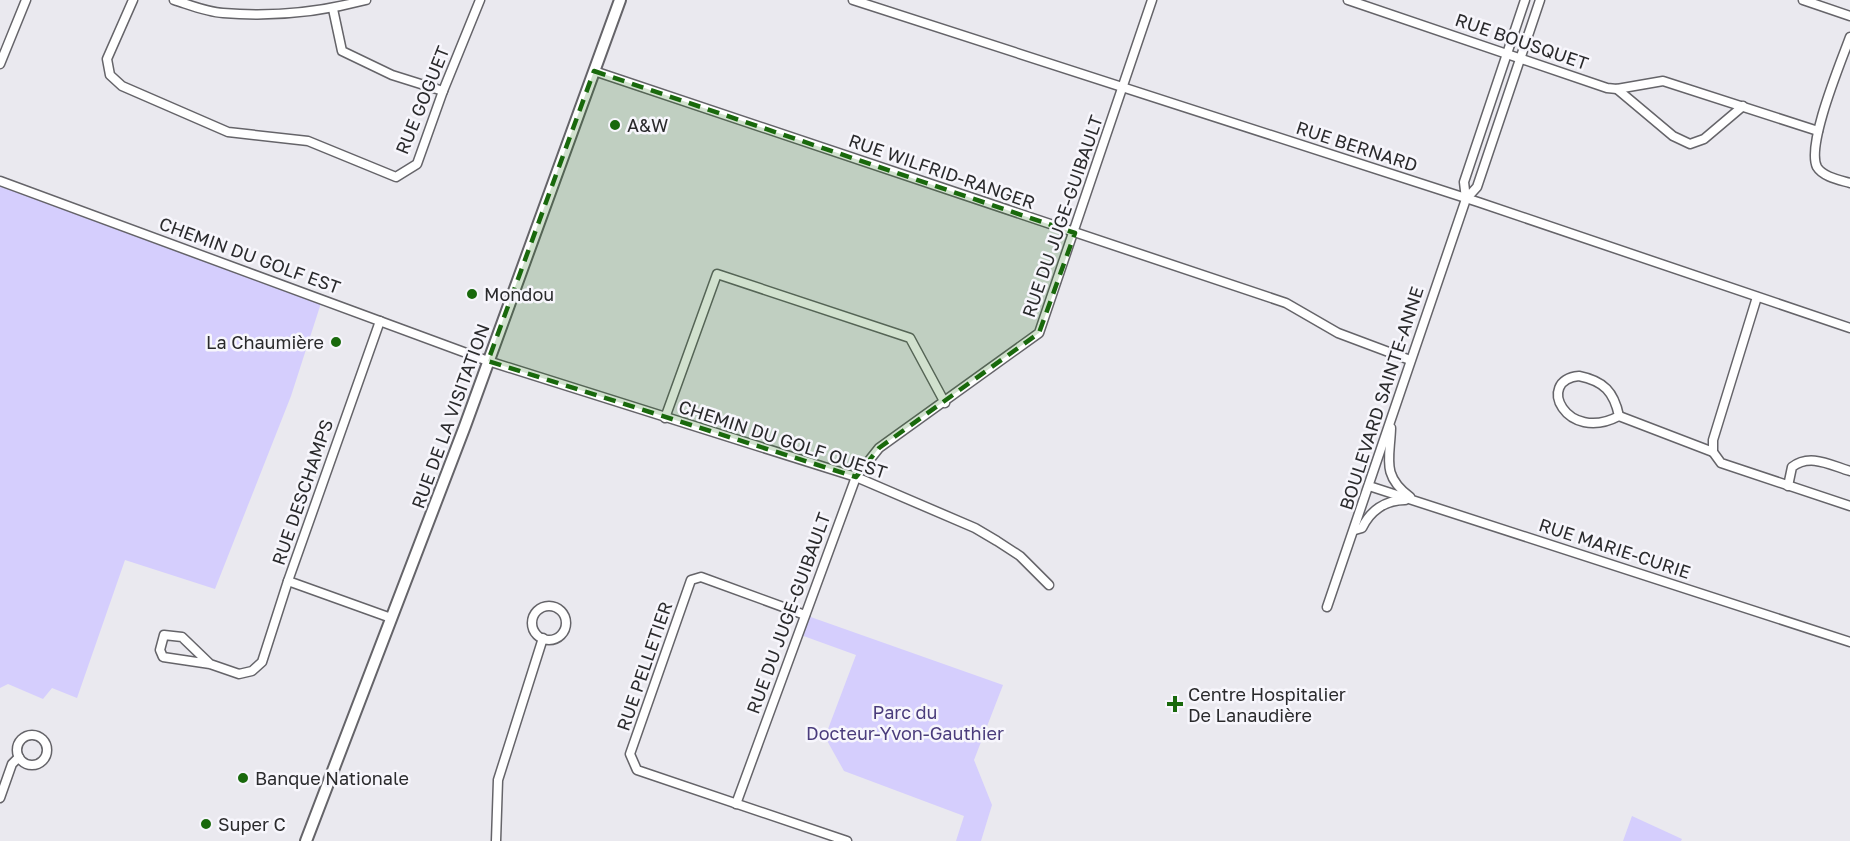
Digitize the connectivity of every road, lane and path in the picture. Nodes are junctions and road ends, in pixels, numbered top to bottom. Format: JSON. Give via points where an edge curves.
{"nodes":[{"id":1,"x":26,"y":0,"type":"edge"},
{"id":2,"x":133,"y":0,"type":"edge"},
{"id":3,"x":174,"y":0,"type":"edge"},
{"id":4,"x":366,"y":0,"type":"edge"},
{"id":5,"x":480,"y":0,"type":"edge"},
{"id":6,"x":620,"y":0,"type":"edge"},
{"id":7,"x":853,"y":0,"type":"edge"},
{"id":8,"x":1152,"y":0,"type":"edge"},
{"id":9,"x":1348,"y":0,"type":"edge"},
{"id":10,"x":1525,"y":0,"type":"edge"},
{"id":11,"x":1540,"y":0,"type":"edge"},
{"id":12,"x":1803,"y":0,"type":"edge"},
{"id":13,"x":333,"y":9,"type":"junction"},
{"id":14,"x":1850,"y":16,"type":"edge"},
{"id":15,"x":1850,"y":37,"type":"edge"},
{"id":16,"x":1507,"y":53,"type":"junction"},
{"id":17,"x":1520,"y":57,"type":"junction"},
{"id":18,"x":0,"y":64,"type":"edge"},
{"id":19,"x":594,"y":71,"type":"junction"},
{"id":20,"x":1123,"y":88,"type":"junction"},
{"id":21,"x":1617,"y":89,"type":"junction"},
{"id":22,"x":443,"y":91,"type":"junction"},
{"id":23,"x":1743,"y":106,"type":"junction"},
{"id":24,"x":1818,"y":131,"type":"junction"},
{"id":25,"x":0,"y":181,"type":"edge"},
{"id":26,"x":1850,"y":183,"type":"edge"},
{"id":27,"x":1466,"y":199,"type":"junction"},
{"id":28,"x":1075,"y":233,"type":"junction"},
{"id":29,"x":1757,"y":297,"type":"junction"},
{"id":30,"x":380,"y":321,"type":"junction"},
{"id":31,"x":1850,"y":328,"type":"edge"},
{"id":32,"x":488,"y":360,"type":"junction"},
{"id":33,"x":1410,"y":360,"type":"junction"},
{"id":34,"x":945,"y":403,"type":"junction"},
{"id":35,"x":1619,"y":416,"type":"junction"},
{"id":36,"x":665,"y":418,"type":"junction"},
{"id":37,"x":1391,"y":420,"type":"junction"},
{"id":38,"x":1713,"y":452,"type":"junction"},
{"id":39,"x":1850,"y":471,"type":"edge"},
{"id":40,"x":855,"y":477,"type":"junction"},
{"id":41,"x":1369,"y":486,"type":"junction"},
{"id":42,"x":1788,"y":486,"type":"junction"},
{"id":43,"x":1414,"y":500,"type":"junction"},
{"id":44,"x":1427,"y":504,"type":"junction"},
{"id":45,"x":1850,"y":506,"type":"edge"},
{"id":46,"x":1355,"y":530,"type":"junction"},
{"id":47,"x":288,"y":581,"type":"junction"},
{"id":48,"x":1049,"y":585,"type":"dead end"},
{"id":49,"x":1327,"y":608,"type":"dead end"},
{"id":50,"x":805,"y":615,"type":"junction"},
{"id":51,"x":391,"y":618,"type":"junction"},
{"id":52,"x":543,"y":638,"type":"junction"},
{"id":53,"x":1850,"y":642,"type":"edge"},
{"id":54,"x":210,"y":664,"type":"junction"},
{"id":55,"x":19,"y":757,"type":"dead end"},
{"id":56,"x":0,"y":798,"type":"edge"},
{"id":57,"x":736,"y":804,"type":"junction"},
{"id":58,"x":306,"y":841,"type":"edge"},
{"id":59,"x":496,"y":841,"type":"edge"},
{"id":60,"x":846,"y":841,"type":"edge"}],
"edges":[{"from":1,"to":18,"type":"street"},
{"from":2,"to":22,"type":"street","name":"RUE GOGUET","via":[[107,59],[110,75],[122,86],[228,132],[308,141],[396,177],[417,164]]},
{"from":3,"to":13,"type":"street","via":[[221,13]]},
{"from":4,"to":13,"type":"street"},
{"from":5,"to":22,"type":"street","name":"RUE GOGUET"},
{"from":6,"to":19,"type":"main road","name":"RUE DE LA VISITATION"},
{"from":7,"to":20,"type":"street","name":"RUE BERNARD"},
{"from":8,"to":20,"type":"street","name":"RUE DU JUGE-GUIBAULT"},
{"from":9,"to":16,"type":"street","name":"RUE BOUSQUET"},
{"from":10,"to":16,"type":"street","name":"BOULEVARD SAINTE-ANNE"},
{"from":11,"to":17,"type":"street","name":"BOULEVARD SAINTE-ANNE"},
{"from":12,"to":14,"type":"street"},
{"from":13,"to":22,"type":"street","via":[[342,51],[392,75]]},
{"from":15,"to":24,"type":"street"},
{"from":16,"to":17,"type":"street","name":"RUE BOUSQUET"},
{"from":16,"to":27,"type":"street","name":"BOULEVARD SAINTE-ANNE","via":[[1464,182]]},
{"from":17,"to":21,"type":"street","name":"RUE BOUSQUET"},
{"from":17,"to":27,"type":"street","name":"BOULEVARD SAINTE-ANNE","via":[[1477,187]]},
{"from":19,"to":28,"type":"street","name":"RUE WILFRID-RANGER"},
{"from":19,"to":32,"type":"main road","name":"RUE DE LA VISITATION"},
{"from":20,"to":27,"type":"street","name":"RUE BERNARD"},
{"from":20,"to":28,"type":"street","name":"RUE DU JUGE-GUIBAULT"},
{"from":21,"to":23,"type":"street","name":"RUE BOUSQUET","via":[[1663,81]]},
{"from":21,"to":23,"type":"street","name":"RUE BOUSQUET","via":[[1673,136],[1690,144],[1704,139]]},
{"from":23,"to":24,"type":"street","name":"RUE BOUSQUET"},
{"from":24,"to":26,"type":"street","via":[[1814,157],[1818,169]]},
{"from":25,"to":30,"type":"street","name":"CHEMIN DU GOLF EST"},
{"from":27,"to":29,"type":"street","name":"RUE BERNARD"},
{"from":27,"to":33,"type":"street","name":"BOULEVARD SAINTE-ANNE"},
{"from":28,"to":33,"type":"street","name":"RUE WILFRID-RANGER","via":[[1286,303],[1338,333]]},
{"from":28,"to":34,"type":"street","name":"RUE DU JUGE-GUIBAULT","via":[[1039,333]]},
{"from":29,"to":31,"type":"street","name":"RUE BERNARD"},
{"from":29,"to":38,"type":"street","via":[[1713,440]]},
{"from":30,"to":32,"type":"street","name":"CHEMIN DU GOLF EST"},
{"from":30,"to":47,"type":"street","name":"RUE DESCHAMPS"},
{"from":32,"to":36,"type":"street","name":"CHEMIN DU GOLF OUEST"},
{"from":32,"to":51,"type":"main road","name":"RUE DE LA VISITATION"},
{"from":33,"to":37,"type":"street","name":"BOULEVARD SAINTE-ANNE"},
{"from":34,"to":36,"type":"street","via":[[910,338],[717,274]]},
{"from":34,"to":40,"type":"street","name":"RUE DU JUGE-GUIBAULT","via":[[879,448]]},
{"from":35,"to":35,"type":"street","via":[[1615,399],[1604,385],[1579,376],[1571,376],[1562,383],[1558,393],[1560,406],[1570,418],[1594,423]]},
{"from":35,"to":38,"type":"street"},
{"from":36,"to":40,"type":"street","name":"CHEMIN DU GOLF OUEST"},
{"from":37,"to":41,"type":"street","name":"BOULEVARD SAINTE-ANNE"},
{"from":37,"to":44,"type":"street","via":[[1390,473],[1405,492]]},
{"from":38,"to":42,"type":"street","via":[[1721,463]]},
{"from":39,"to":42,"type":"street","via":[[1805,460],[1792,467]]},
{"from":40,"to":48,"type":"street","name":"CHEMIN DU GOLF OUEST","via":[[975,528],[1020,556]]},
{"from":40,"to":50,"type":"street","name":"RUE DU JUGE-GUIBAULT"},
{"from":41,"to":43,"type":"street","name":"RUE MARIE-CURIE"},
{"from":41,"to":46,"type":"street","name":"BOULEVARD SAINTE-ANNE"},
{"from":42,"to":45,"type":"street"},
{"from":43,"to":44,"type":"street","name":"RUE MARIE-CURIE"},
{"from":43,"to":46,"type":"street","via":[[1386,504],[1367,516],[1362,528]]},
{"from":44,"to":53,"type":"street","name":"RUE MARIE-CURIE"},
{"from":46,"to":49,"type":"street","name":"BOULEVARD SAINTE-ANNE"},
{"from":47,"to":51,"type":"street"},
{"from":47,"to":54,"type":"street","name":"RUE DESCHAMPS","via":[[262,662],[252,671],[238,674]]},
{"from":50,"to":57,"type":"street","name":"RUE DU JUGE-GUIBAULT"},
{"from":50,"to":57,"type":"street","name":"RUE PELLETIER","via":[[701,577],[691,580],[630,754],[638,770]]},
{"from":51,"to":58,"type":"main road","name":"RUE DE LA VISITATION"},
{"from":52,"to":52,"type":"street","via":[[535,631],[533,620],[538,610],[554,607],[563,613],[565,628],[554,639]]},
{"from":52,"to":59,"type":"street","via":[[498,780]]},
{"from":54,"to":54,"type":"street","via":[[163,657],[160,650],[164,635],[182,637]]},
{"from":55,"to":56,"type":"street"},
{"from":57,"to":60,"type":"street","name":"RUE PELLETIER"}]}
